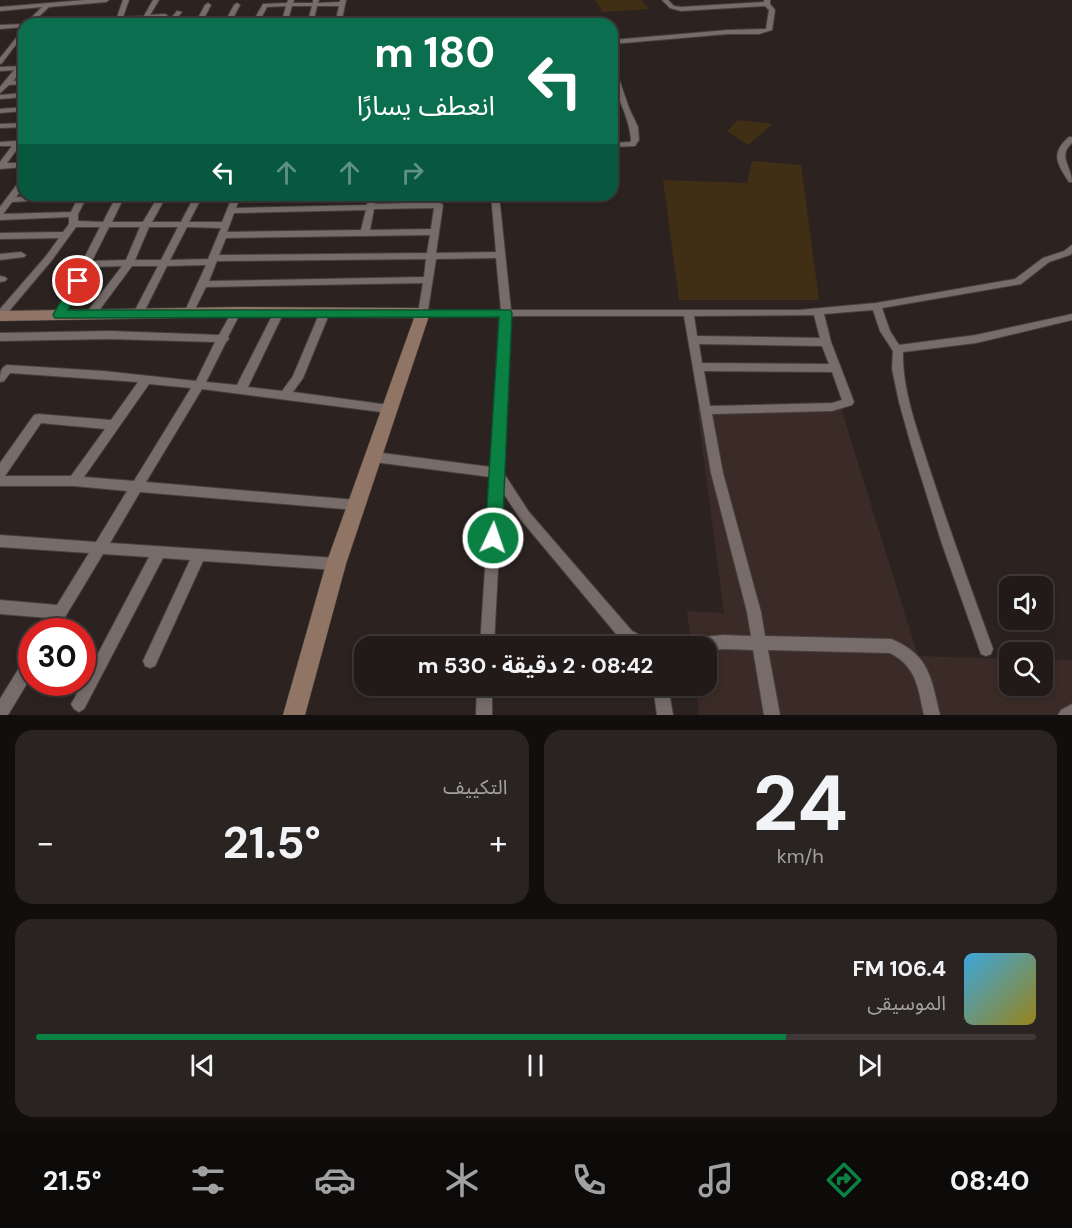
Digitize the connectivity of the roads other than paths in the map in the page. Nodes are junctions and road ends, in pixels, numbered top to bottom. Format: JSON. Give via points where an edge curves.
{"nodes":[{"id":1,"x":21,"y":0,"type":"edge"},
{"id":2,"x":106,"y":0,"type":"edge"},
{"id":3,"x":126,"y":0,"type":"edge"},
{"id":4,"x":156,"y":0,"type":"edge"},
{"id":5,"x":665,"y":0,"type":"edge"},
{"id":6,"x":724,"y":0,"type":"edge"},
{"id":7,"x":76,"y":2,"type":"edge"},
{"id":8,"x":99,"y":2,"type":"junction"},
{"id":9,"x":316,"y":2,"type":"edge"},
{"id":10,"x":343,"y":2,"type":"edge"},
{"id":11,"x":767,"y":2,"type":"edge"},
{"id":12,"x":47,"y":3,"type":"edge"},
{"id":13,"x":291,"y":3,"type":"edge"},
{"id":14,"x":208,"y":5,"type":"dead end"},
{"id":15,"x":237,"y":5,"type":"dead end"},
{"id":16,"x":730,"y":6,"type":"junction"},
{"id":17,"x":27,"y":7,"type":"junction"},
{"id":18,"x":11,"y":8,"type":"junction"},
{"id":19,"x":0,"y":9,"type":"edge"},
{"id":20,"x":179,"y":12,"type":"dead end"},
{"id":21,"x":5,"y":15,"type":"dead end"},
{"id":22,"x":165,"y":16,"type":"dead end"},
{"id":23,"x":145,"y":17,"type":"junction"},
{"id":24,"x":33,"y":18,"type":"edge"},
{"id":25,"x":62,"y":18,"type":"edge"},
{"id":26,"x":90,"y":18,"type":"edge"},
{"id":27,"x":116,"y":18,"type":"edge"},
{"id":28,"x":137,"y":18,"type":"edge"},
{"id":29,"x":174,"y":18,"type":"edge"},
{"id":30,"x":201,"y":18,"type":"edge"},
{"id":31,"x":230,"y":18,"type":"edge"},
{"id":32,"x":258,"y":18,"type":"edge"},
{"id":33,"x":286,"y":18,"type":"edge"},
{"id":34,"x":312,"y":18,"type":"edge"},
{"id":35,"x":339,"y":18,"type":"edge"},
{"id":36,"x":0,"y":27,"type":"edge"},
{"id":37,"x":18,"y":27,"type":"edge"},
{"id":38,"x":18,"y":36,"type":"edge"},
{"id":39,"x":618,"y":42,"type":"edge"},
{"id":40,"x":0,"y":62,"type":"edge"},
{"id":41,"x":18,"y":68,"type":"edge"},
{"id":42,"x":0,"y":69,"type":"edge"},
{"id":43,"x":18,"y":72,"type":"edge"},
{"id":44,"x":18,"y":82,"type":"edge"},
{"id":45,"x":7,"y":83,"type":"junction"},
{"id":46,"x":0,"y":91,"type":"edge"},
{"id":47,"x":618,"y":95,"type":"edge"},
{"id":48,"x":18,"y":96,"type":"edge"},
{"id":49,"x":0,"y":97,"type":"edge"},
{"id":50,"x":18,"y":110,"type":"edge"},
{"id":51,"x":0,"y":111,"type":"edge"},
{"id":52,"x":18,"y":125,"type":"edge"},
{"id":53,"x":0,"y":126,"type":"edge"},
{"id":54,"x":1072,"y":139,"type":"edge"},
{"id":55,"x":0,"y":144,"type":"edge"},
{"id":56,"x":18,"y":144,"type":"edge"},
{"id":57,"x":618,"y":144,"type":"edge"},
{"id":58,"x":18,"y":145,"type":"edge"},
{"id":59,"x":18,"y":165,"type":"edge"},
{"id":60,"x":0,"y":166,"type":"edge"},
{"id":61,"x":1072,"y":180,"type":"edge"},
{"id":62,"x":18,"y":189,"type":"edge"},
{"id":63,"x":18,"y":199,"type":"edge"},
{"id":64,"x":10,"y":200,"type":"junction"},
{"id":65,"x":82,"y":201,"type":"edge"},
{"id":66,"x":118,"y":201,"type":"edge"},
{"id":67,"x":159,"y":201,"type":"edge"},
{"id":68,"x":196,"y":201,"type":"edge"},
{"id":69,"x":235,"y":201,"type":"edge"},
{"id":70,"x":371,"y":201,"type":"edge"},
{"id":71,"x":496,"y":201,"type":"edge"},
{"id":72,"x":370,"y":206,"type":"junction"},
{"id":73,"x":231,"y":211,"type":"junction"},
{"id":74,"x":0,"y":215,"type":"edge"},
{"id":75,"x":74,"y":219,"type":"junction"},
{"id":76,"x":107,"y":222,"type":"junction"},
{"id":77,"x":183,"y":223,"type":"junction"},
{"id":78,"x":146,"y":224,"type":"junction"},
{"id":79,"x":225,"y":225,"type":"junction"},
{"id":80,"x":435,"y":232,"type":"junction"},
{"id":81,"x":365,"y":233,"type":"junction"},
{"id":82,"x":64,"y":235,"type":"junction"},
{"id":83,"x":221,"y":235,"type":"junction"},
{"id":84,"x":0,"y":236,"type":"edge"},
{"id":85,"x":1072,"y":248,"type":"edge"},
{"id":86,"x":21,"y":255,"type":"dead end"},
{"id":87,"x":431,"y":255,"type":"junction"},
{"id":88,"x":501,"y":255,"type":"junction"},
{"id":89,"x":0,"y":256,"type":"edge"},
{"id":90,"x":214,"y":260,"type":"junction"},
{"id":91,"x":166,"y":263,"type":"junction"},
{"id":92,"x":87,"y":264,"type":"junction"},
{"id":93,"x":129,"y":264,"type":"junction"},
{"id":94,"x":428,"y":280,"type":"junction"},
{"id":95,"x":204,"y":284,"type":"junction"},
{"id":96,"x":876,"y":306,"type":"junction"},
{"id":97,"x":818,"y":311,"type":"junction"},
{"id":98,"x":236,"y":312,"type":"junction"},
{"id":99,"x":279,"y":312,"type":"junction"},
{"id":100,"x":325,"y":312,"type":"junction"},
{"id":101,"x":189,"y":313,"type":"junction"},
{"id":102,"x":423,"y":313,"type":"junction"},
{"id":103,"x":506,"y":313,"type":"junction"},
{"id":104,"x":688,"y":313,"type":"junction"},
{"id":105,"x":91,"y":314,"type":"junction"},
{"id":106,"x":138,"y":314,"type":"junction"},
{"id":107,"x":60,"y":315,"type":"junction"},
{"id":108,"x":0,"y":316,"type":"edge"},
{"id":109,"x":1072,"y":317,"type":"edge"},
{"id":110,"x":0,"y":337,"type":"edge"},
{"id":111,"x":224,"y":339,"type":"junction"},
{"id":112,"x":692,"y":340,"type":"junction"},
{"id":113,"x":826,"y":342,"type":"junction"},
{"id":114,"x":897,"y":349,"type":"junction"},
{"id":115,"x":697,"y":367,"type":"junction"},
{"id":116,"x":835,"y":368,"type":"junction"},
{"id":117,"x":0,"y":378,"type":"edge"},
{"id":118,"x":146,"y":380,"type":"junction"},
{"id":119,"x":198,"y":386,"type":"junction"},
{"id":120,"x":241,"y":389,"type":"junction"},
{"id":121,"x":284,"y":396,"type":"junction"},
{"id":122,"x":389,"y":409,"type":"junction"},
{"id":123,"x":705,"y":410,"type":"junction"},
{"id":124,"x":113,"y":425,"type":"junction"},
{"id":125,"x":374,"y":457,"type":"junction"},
{"id":126,"x":0,"y":473,"type":"edge"},
{"id":127,"x":497,"y":473,"type":"junction"},
{"id":128,"x":0,"y":481,"type":"edge"},
{"id":129,"x":74,"y":481,"type":"junction"},
{"id":130,"x":134,"y":487,"type":"junction"},
{"id":131,"x":356,"y":505,"type":"junction"},
{"id":132,"x":0,"y":541,"type":"edge"},
{"id":133,"x":98,"y":548,"type":"junction"},
{"id":134,"x":159,"y":552,"type":"junction"},
{"id":135,"x":200,"y":555,"type":"junction"},
{"id":136,"x":336,"y":564,"type":"junction"},
{"id":137,"x":0,"y":607,"type":"edge"},
{"id":138,"x":60,"y":612,"type":"junction"},
{"id":139,"x":56,"y":618,"type":"edge"},
{"id":140,"x":488,"y":636,"type":"edge"},
{"id":141,"x":627,"y":636,"type":"edge"},
{"id":142,"x":717,"y":643,"type":"edge"},
{"id":143,"x":760,"y":643,"type":"junction"},
{"id":144,"x":986,"y":649,"type":"dead end"},
{"id":145,"x":150,"y":660,"type":"dead end"},
{"id":146,"x":18,"y":679,"type":"edge"},
{"id":147,"x":5,"y":696,"type":"edge"},
{"id":148,"x":485,"y":696,"type":"edge"},
{"id":149,"x":662,"y":696,"type":"edge"},
{"id":150,"x":79,"y":704,"type":"dead end"},
{"id":151,"x":1072,"y":712,"type":"edge"},
{"id":152,"x":0,"y":714,"type":"edge"},
{"id":153,"x":294,"y":715,"type":"edge"},
{"id":154,"x":484,"y":715,"type":"edge"},
{"id":155,"x":665,"y":715,"type":"edge"},
{"id":156,"x":772,"y":715,"type":"edge"},
{"id":157,"x":932,"y":715,"type":"edge"},
{"id":158,"x":1066,"y":715,"type":"edge"}],
"edges":[{"from":1,"to":17,"type":"street"},
{"from":2,"to":8,"type":"street"},
{"from":3,"to":27,"type":"street"},
{"from":4,"to":23,"type":"street"},
{"from":5,"to":16,"type":"street","via":[[678,8]]},
{"from":6,"to":16,"type":"street"},
{"from":7,"to":8,"type":"street"},
{"from":7,"to":12,"type":"street"},
{"from":7,"to":25,"type":"street"},
{"from":8,"to":26,"type":"street"},
{"from":9,"to":10,"type":"street"},
{"from":9,"to":13,"type":"street"},
{"from":9,"to":34,"type":"street"},
{"from":10,"to":35,"type":"street"},
{"from":11,"to":16,"type":"street"},
{"from":11,"to":39,"type":"street","via":[[772,10],[771,21],[769,30],[764,32]]},
{"from":12,"to":17,"type":"street"},
{"from":12,"to":24,"type":"street"},
{"from":13,"to":32,"type":"street","via":[[265,5]]},
{"from":13,"to":33,"type":"street"},
{"from":14,"to":30,"type":"street"},
{"from":15,"to":31,"type":"street"},
{"from":17,"to":18,"type":"street"},
{"from":18,"to":19,"type":"street"},
{"from":18,"to":21,"type":"street"},
{"from":20,"to":29,"type":"street"},
{"from":22,"to":23,"type":"street"},
{"from":23,"to":28,"type":"street"},
{"from":36,"to":37,"type":"street"},
{"from":38,"to":40,"type":"street"},
{"from":41,"to":42,"type":"street"},
{"from":43,"to":45,"type":"street"},
{"from":44,"to":45,"type":"street"},
{"from":45,"to":46,"type":"street"},
{"from":47,"to":57,"type":"street","via":[[634,127],[635,140],[632,144]]},
{"from":48,"to":49,"type":"street"},
{"from":50,"to":51,"type":"street"},
{"from":52,"to":53,"type":"street"},
{"from":54,"to":61,"type":"street","via":[[1060,151],[1063,168]]},
{"from":55,"to":56,"type":"street"},
{"from":58,"to":60,"type":"street"},
{"from":59,"to":60,"type":"street"},
{"from":62,"to":64,"type":"street"},
{"from":63,"to":64,"type":"street"},
{"from":64,"to":74,"type":"street"},
{"from":65,"to":75,"type":"street"},
{"from":66,"to":76,"type":"street"},
{"from":67,"to":78,"type":"street"},
{"from":68,"to":77,"type":"street"},
{"from":69,"to":73,"type":"street"},
{"from":70,"to":72,"type":"street"},
{"from":71,"to":88,"type":"street"},
{"from":72,"to":73,"type":"street"},
{"from":72,"to":80,"type":"street","via":[[439,204]]},
{"from":72,"to":81,"type":"street"},
{"from":73,"to":79,"type":"street"},
{"from":74,"to":75,"type":"street"},
{"from":75,"to":76,"type":"street"},
{"from":75,"to":82,"type":"street"},
{"from":76,"to":78,"type":"street"},
{"from":76,"to":92,"type":"street"},
{"from":77,"to":78,"type":"street"},
{"from":77,"to":79,"type":"street"},
{"from":77,"to":91,"type":"street"},
{"from":78,"to":93,"type":"street"},
{"from":79,"to":83,"type":"street"},
{"from":80,"to":81,"type":"street"},
{"from":80,"to":87,"type":"street"},
{"from":81,"to":83,"type":"street"},
{"from":82,"to":84,"type":"street"},
{"from":82,"to":108,"type":"street"},
{"from":83,"to":90,"type":"street"},
{"from":85,"to":96,"type":"street","via":[[1046,260],[1018,282]]},
{"from":86,"to":89,"type":"street"},
{"from":87,"to":88,"type":"street"},
{"from":87,"to":90,"type":"street"},
{"from":87,"to":94,"type":"street"},
{"from":88,"to":103,"type":"street"},
{"from":90,"to":91,"type":"street"},
{"from":90,"to":95,"type":"street"},
{"from":91,"to":93,"type":"street"},
{"from":91,"to":106,"type":"street"},
{"from":92,"to":93,"type":"street"},
{"from":92,"to":107,"type":"street"},
{"from":93,"to":105,"type":"street"},
{"from":94,"to":95,"type":"street"},
{"from":94,"to":102,"type":"street"},
{"from":95,"to":101,"type":"street"},
{"from":96,"to":97,"type":"street"},
{"from":96,"to":114,"type":"street"},
{"from":97,"to":104,"type":"street"},
{"from":97,"to":113,"type":"street"},
{"from":98,"to":99,"type":"street"},
{"from":98,"to":101,"type":"street"},
{"from":98,"to":111,"type":"street"},
{"from":99,"to":100,"type":"street"},
{"from":99,"to":120,"type":"street"},
{"from":100,"to":102,"type":"street"},
{"from":100,"to":121,"type":"street","via":[[298,378]]},
{"from":101,"to":106,"type":"street"},
{"from":102,"to":103,"type":"street"},
{"from":102,"to":122,"type":"street"},
{"from":103,"to":104,"type":"street"},
{"from":103,"to":127,"type":"street"},
{"from":104,"to":112,"type":"street"},
{"from":105,"to":106,"type":"street"},
{"from":105,"to":107,"type":"street"},
{"from":107,"to":108,"type":"street"},
{"from":109,"to":114,"type":"street","via":[[976,339]]},
{"from":110,"to":111,"type":"street"},
{"from":111,"to":119,"type":"street"},
{"from":112,"to":113,"type":"street"},
{"from":112,"to":115,"type":"street"},
{"from":113,"to":116,"type":"street"},
{"from":114,"to":144,"type":"street","via":[[896,365],[918,453]]},
{"from":115,"to":116,"type":"street"},
{"from":115,"to":123,"type":"street"},
{"from":116,"to":123,"type":"street","via":[[848,402],[832,407]]},
{"from":117,"to":118,"type":"street","via":[[7,369]]},
{"from":118,"to":119,"type":"street"},
{"from":118,"to":124,"type":"street"},
{"from":119,"to":120,"type":"street"},
{"from":119,"to":130,"type":"street"},
{"from":120,"to":121,"type":"street"},
{"from":121,"to":122,"type":"street"},
{"from":122,"to":125,"type":"street"},
{"from":123,"to":143,"type":"street"},
{"from":124,"to":126,"type":"street","via":[[38,418]]},
{"from":124,"to":129,"type":"street"},
{"from":125,"to":127,"type":"street"},
{"from":125,"to":131,"type":"street"},
{"from":127,"to":140,"type":"street"},
{"from":127,"to":141,"type":"street","via":[[525,516]]},
{"from":128,"to":129,"type":"street"},
{"from":129,"to":130,"type":"street"},
{"from":130,"to":131,"type":"street"},
{"from":130,"to":133,"type":"street"},
{"from":131,"to":136,"type":"street"},
{"from":132,"to":133,"type":"street"},
{"from":133,"to":134,"type":"street"},
{"from":133,"to":138,"type":"street"},
{"from":134,"to":135,"type":"street"},
{"from":134,"to":150,"type":"street"},
{"from":135,"to":136,"type":"street"},
{"from":135,"to":145,"type":"street"},
{"from":136,"to":153,"type":"street"},
{"from":137,"to":138,"type":"street"},
{"from":138,"to":139,"type":"street"},
{"from":142,"to":143,"type":"street"},
{"from":143,"to":156,"type":"street"},
{"from":143,"to":157,"type":"street","via":[[891,646],[905,651],[922,670]]},
{"from":146,"to":147,"type":"street"},
{"from":147,"to":152,"type":"street"},
{"from":148,"to":154,"type":"street"},
{"from":149,"to":155,"type":"street"},
{"from":151,"to":158,"type":"street"}]}
